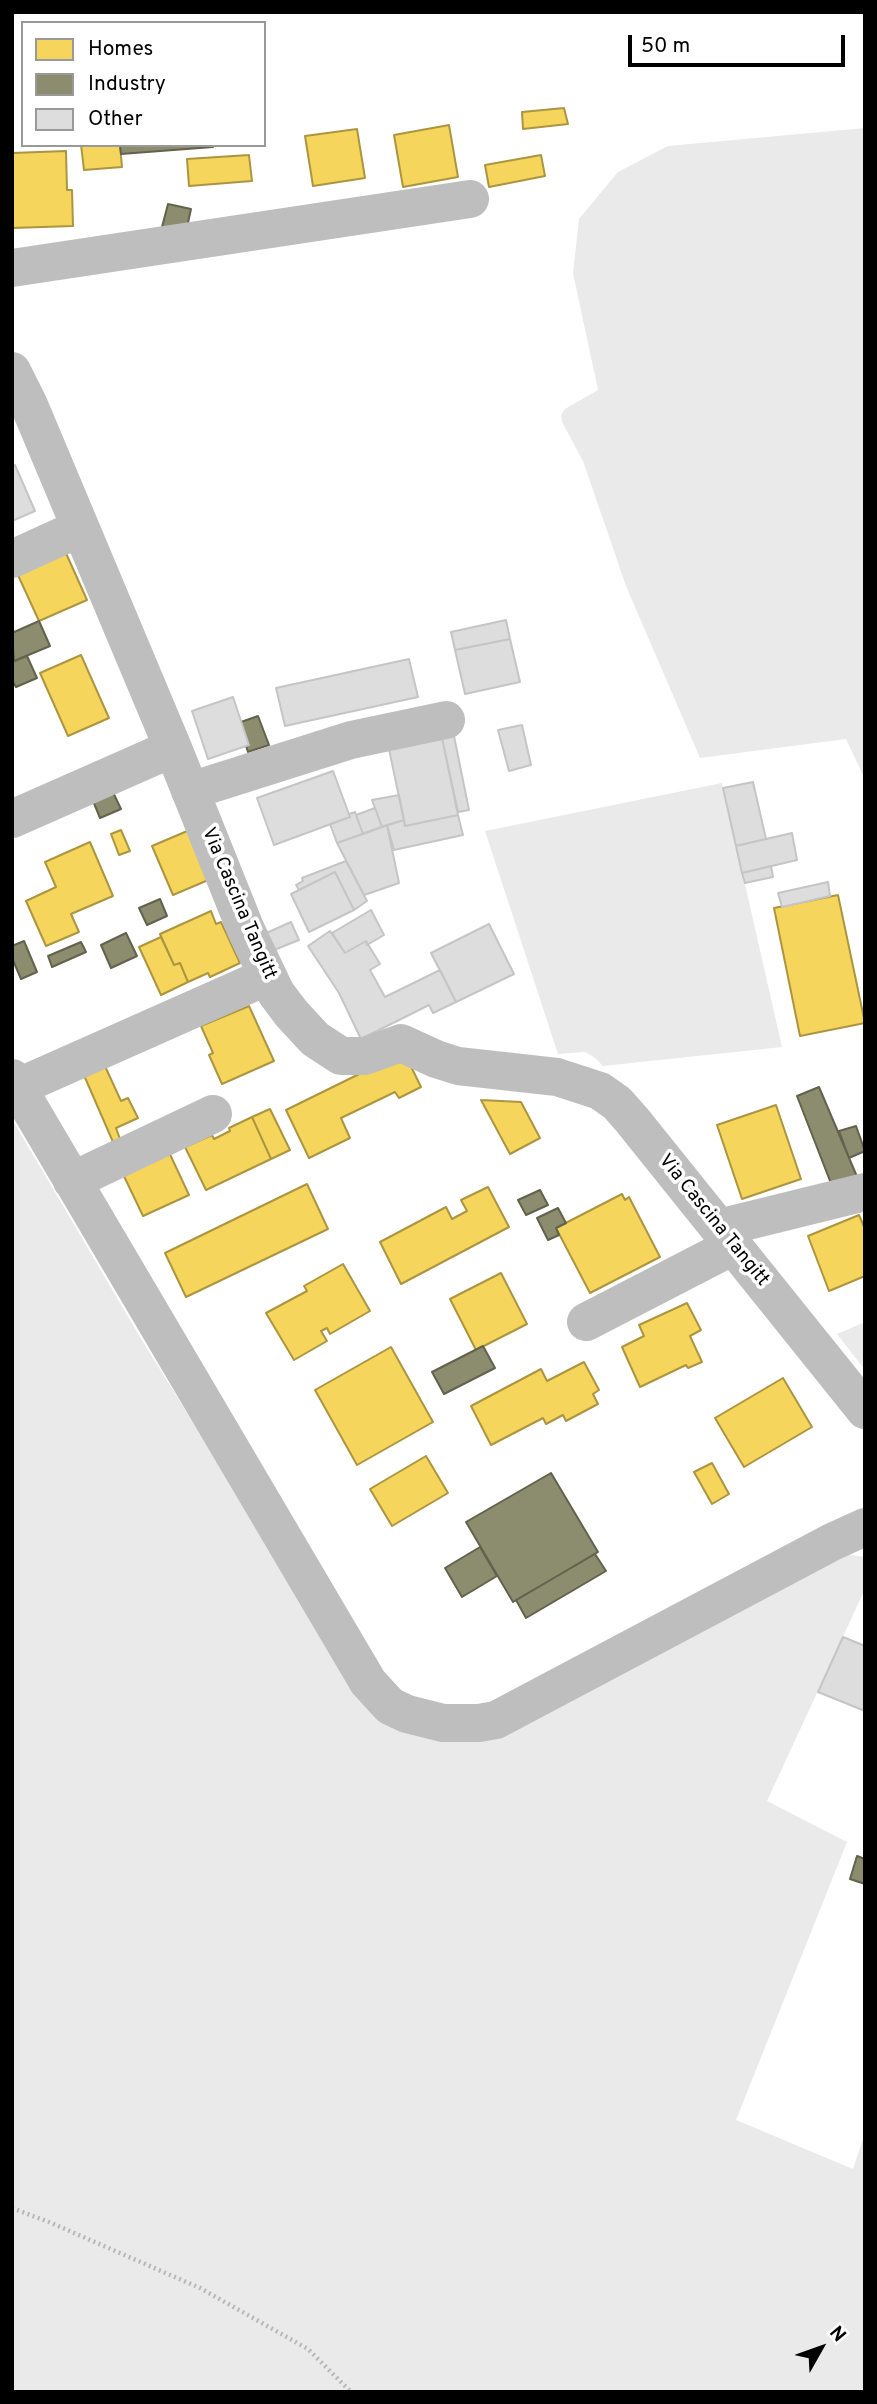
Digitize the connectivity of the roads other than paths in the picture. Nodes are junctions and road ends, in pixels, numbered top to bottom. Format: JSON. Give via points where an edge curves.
{"nodes":[{"id":1,"x":470,"y":199,"type":"dead end"},
{"id":2,"x":12,"y":268,"type":"edge"},
{"id":3,"x":12,"y":370,"type":"edge"},
{"id":4,"x":80,"y":528,"type":"junction"},
{"id":5,"x":12,"y":559,"type":"edge"},
{"id":6,"x":446,"y":720,"type":"dead end"},
{"id":7,"x":173,"y":748,"type":"junction"},
{"id":8,"x":190,"y":791,"type":"junction"},
{"id":9,"x":12,"y":819,"type":"edge"},
{"id":10,"x":268,"y":976,"type":"junction"},
{"id":11,"x":15,"y":1082,"type":"edge"},
{"id":12,"x":213,"y":1114,"type":"dead end"},
{"id":13,"x":72,"y":1181,"type":"junction"},
{"id":14,"x":865,"y":1192,"type":"edge"},
{"id":15,"x":726,"y":1237,"type":"junction"},
{"id":16,"x":586,"y":1322,"type":"dead end"},
{"id":17,"x":865,"y":1410,"type":"edge"},
{"id":18,"x":854,"y":1538,"type":"edge"}],
"edges":[{"from":1,"to":2,"type":"street"},
{"from":3,"to":4,"type":"street","name":"Via Cascina Tangitt"},
{"from":4,"to":5,"type":"street"},
{"from":4,"to":7,"type":"street","name":"Via Cascina Tangitt"},
{"from":6,"to":8,"type":"street","via":[[351,740]]},
{"from":7,"to":8,"type":"street","name":"Via Cascina Tangitt"},
{"from":7,"to":9,"type":"street"},
{"from":8,"to":10,"type":"street","name":"Via Cascina Tangitt"},
{"from":10,"to":11,"type":"street"},
{"from":10,"to":15,"type":"street","name":"Via Cascina Tangitt","via":[[302,1027],[341,1056],[365,1056],[401,1044],[458,1066],[557,1077],[600,1091],[632,1120]]},
{"from":11,"to":13,"type":"street"},
{"from":12,"to":13,"type":"street"},
{"from":13,"to":18,"type":"street","via":[[349,1649],[404,1695],[430,1706],[455,1709],[534,1700]]},
{"from":14,"to":15,"type":"street"},
{"from":15,"to":16,"type":"street"},
{"from":15,"to":17,"type":"street","name":"Via Cascina Tangitt"}]}
